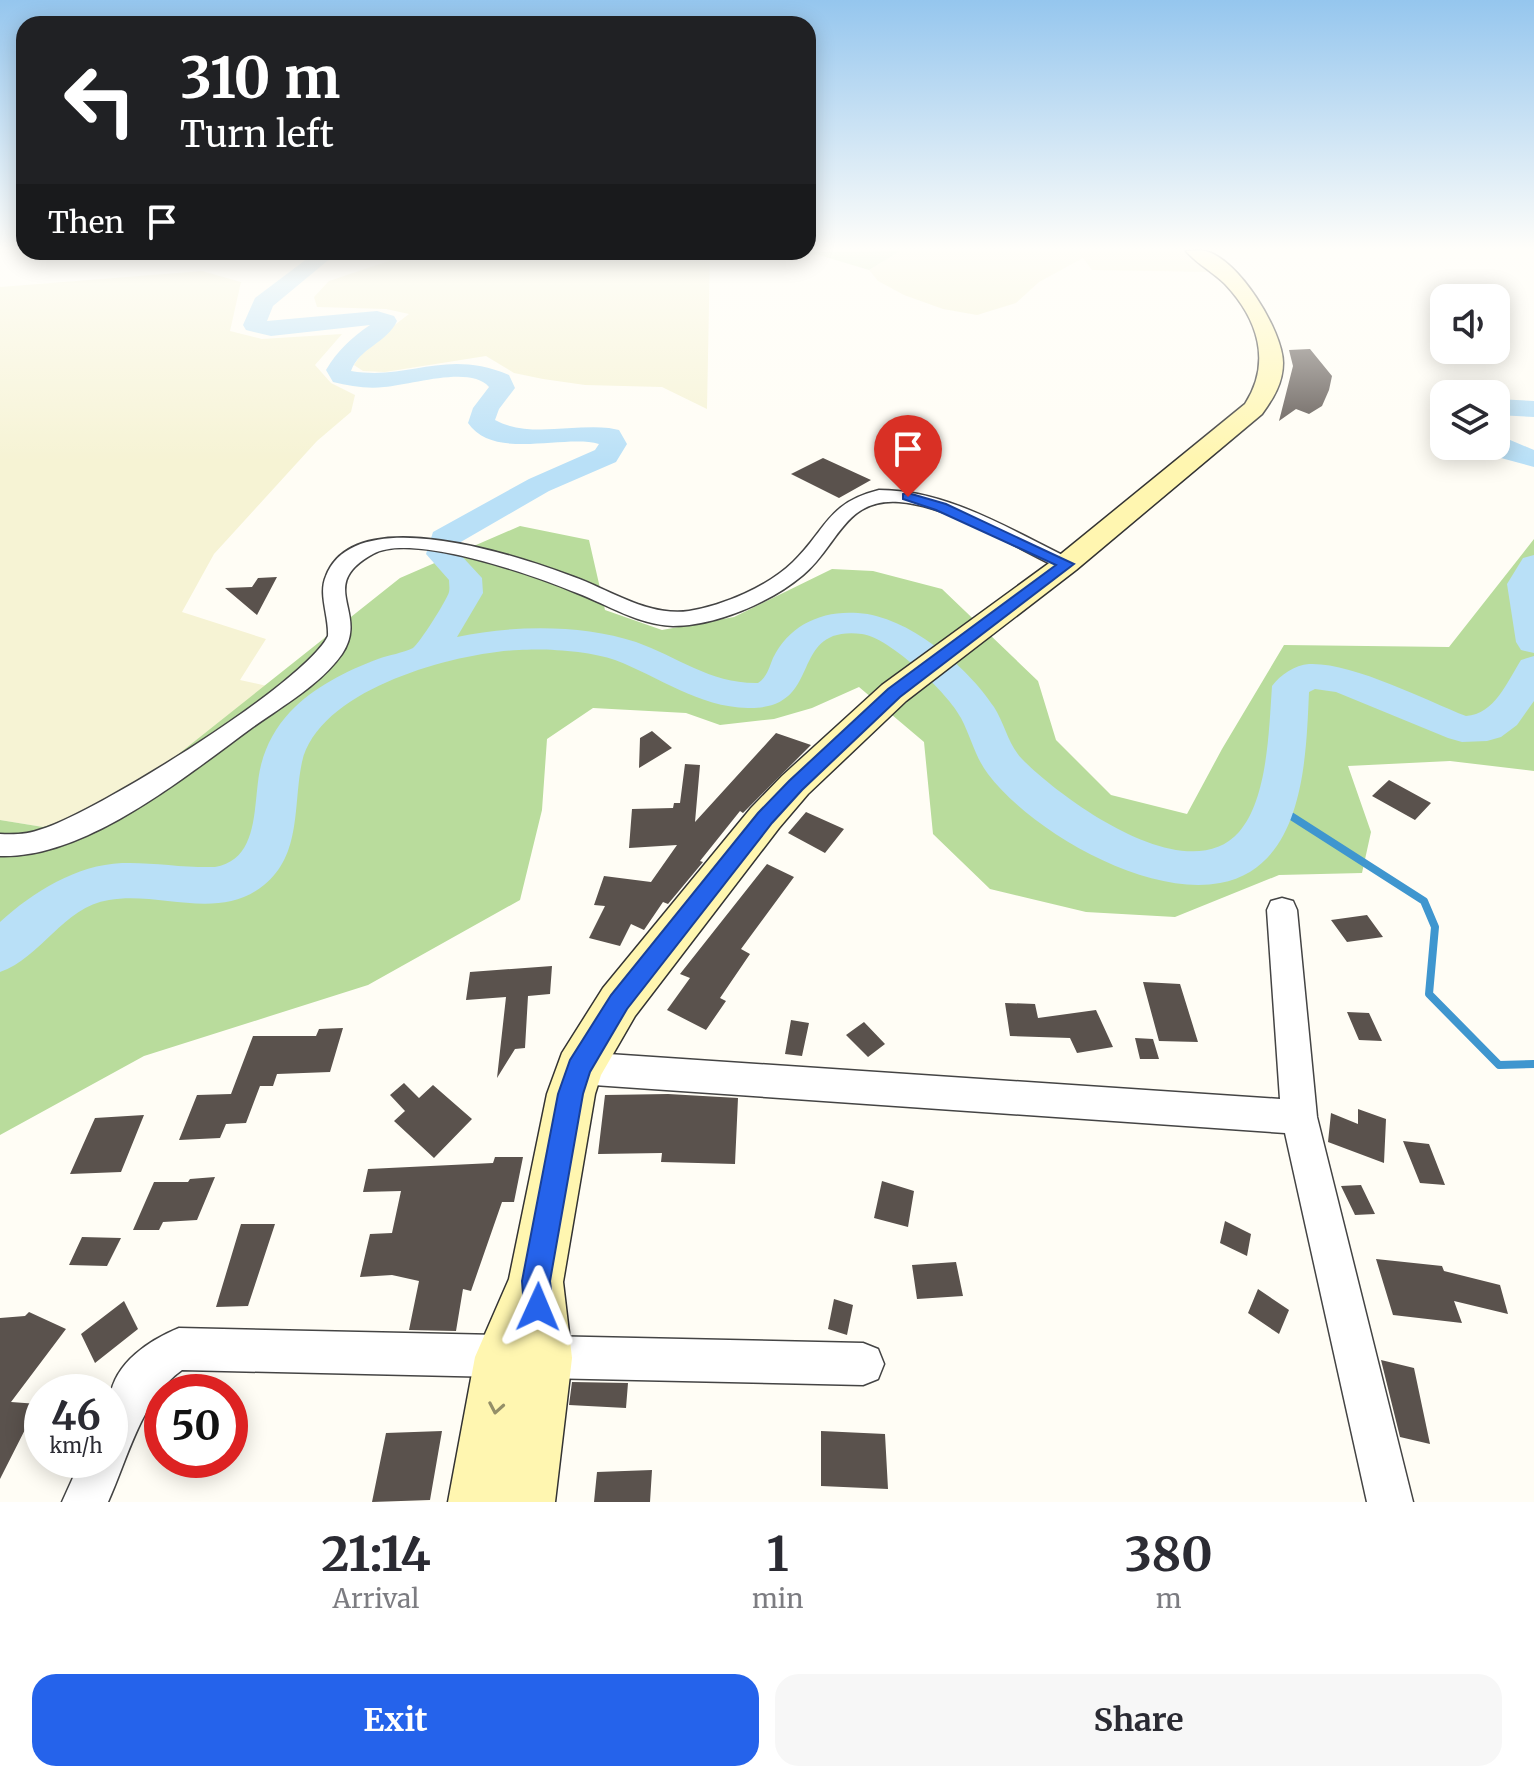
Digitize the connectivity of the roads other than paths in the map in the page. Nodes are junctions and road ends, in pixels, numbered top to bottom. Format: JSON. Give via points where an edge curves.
{"nodes":[{"id":1,"x":1261,"y":321,"type":"edge"},
{"id":2,"x":1066,"y":564,"type":"junction"},
{"id":3,"x":0,"y":845,"type":"edge"},
{"id":4,"x":1282,"y":910,"type":"dead end"},
{"id":5,"x":579,"y":1068,"type":"junction"},
{"id":6,"x":1299,"y":1117,"type":"junction"},
{"id":7,"x":524,"y":1358,"type":"junction"},
{"id":8,"x":863,"y":1364,"type":"dead end"},
{"id":9,"x":128,"y":1406,"type":"edge"},
{"id":10,"x":96,"y":1478,"type":"edge"},
{"id":11,"x":85,"y":1502,"type":"edge"},
{"id":12,"x":480,"y":1502,"type":"edge"},
{"id":13,"x":523,"y":1502,"type":"edge"},
{"id":14,"x":1390,"y":1502,"type":"edge"}],
"edges":[{"from":1,"to":2,"type":"main road","via":[[1271,354],[1268,389],[1254,409]]},
{"from":2,"to":3,"type":"street","via":[[941,507],[908,497],[878,496],[841,514],[796,571],[719,609],[678,619],[657,618],[544,573],[455,550],[399,542],[371,546],[336,575],[331,593],[341,632],[316,669],[210,747],[91,819],[47,839]]},
{"from":2,"to":5,"type":"main road","via":[[894,693],[765,818],[619,1002]]},
{"from":4,"to":6,"type":"street"},
{"from":5,"to":6,"type":"street"},
{"from":5,"to":7,"type":"main road"},
{"from":6,"to":14,"type":"street"},
{"from":7,"to":8,"type":"street"},
{"from":7,"to":9,"type":"street","via":[[179,1349],[157,1360]]},
{"from":7,"to":12,"type":"main road","one_way":true},
{"from":7,"to":13,"type":"main road"},
{"from":10,"to":11,"type":"street"}]}
